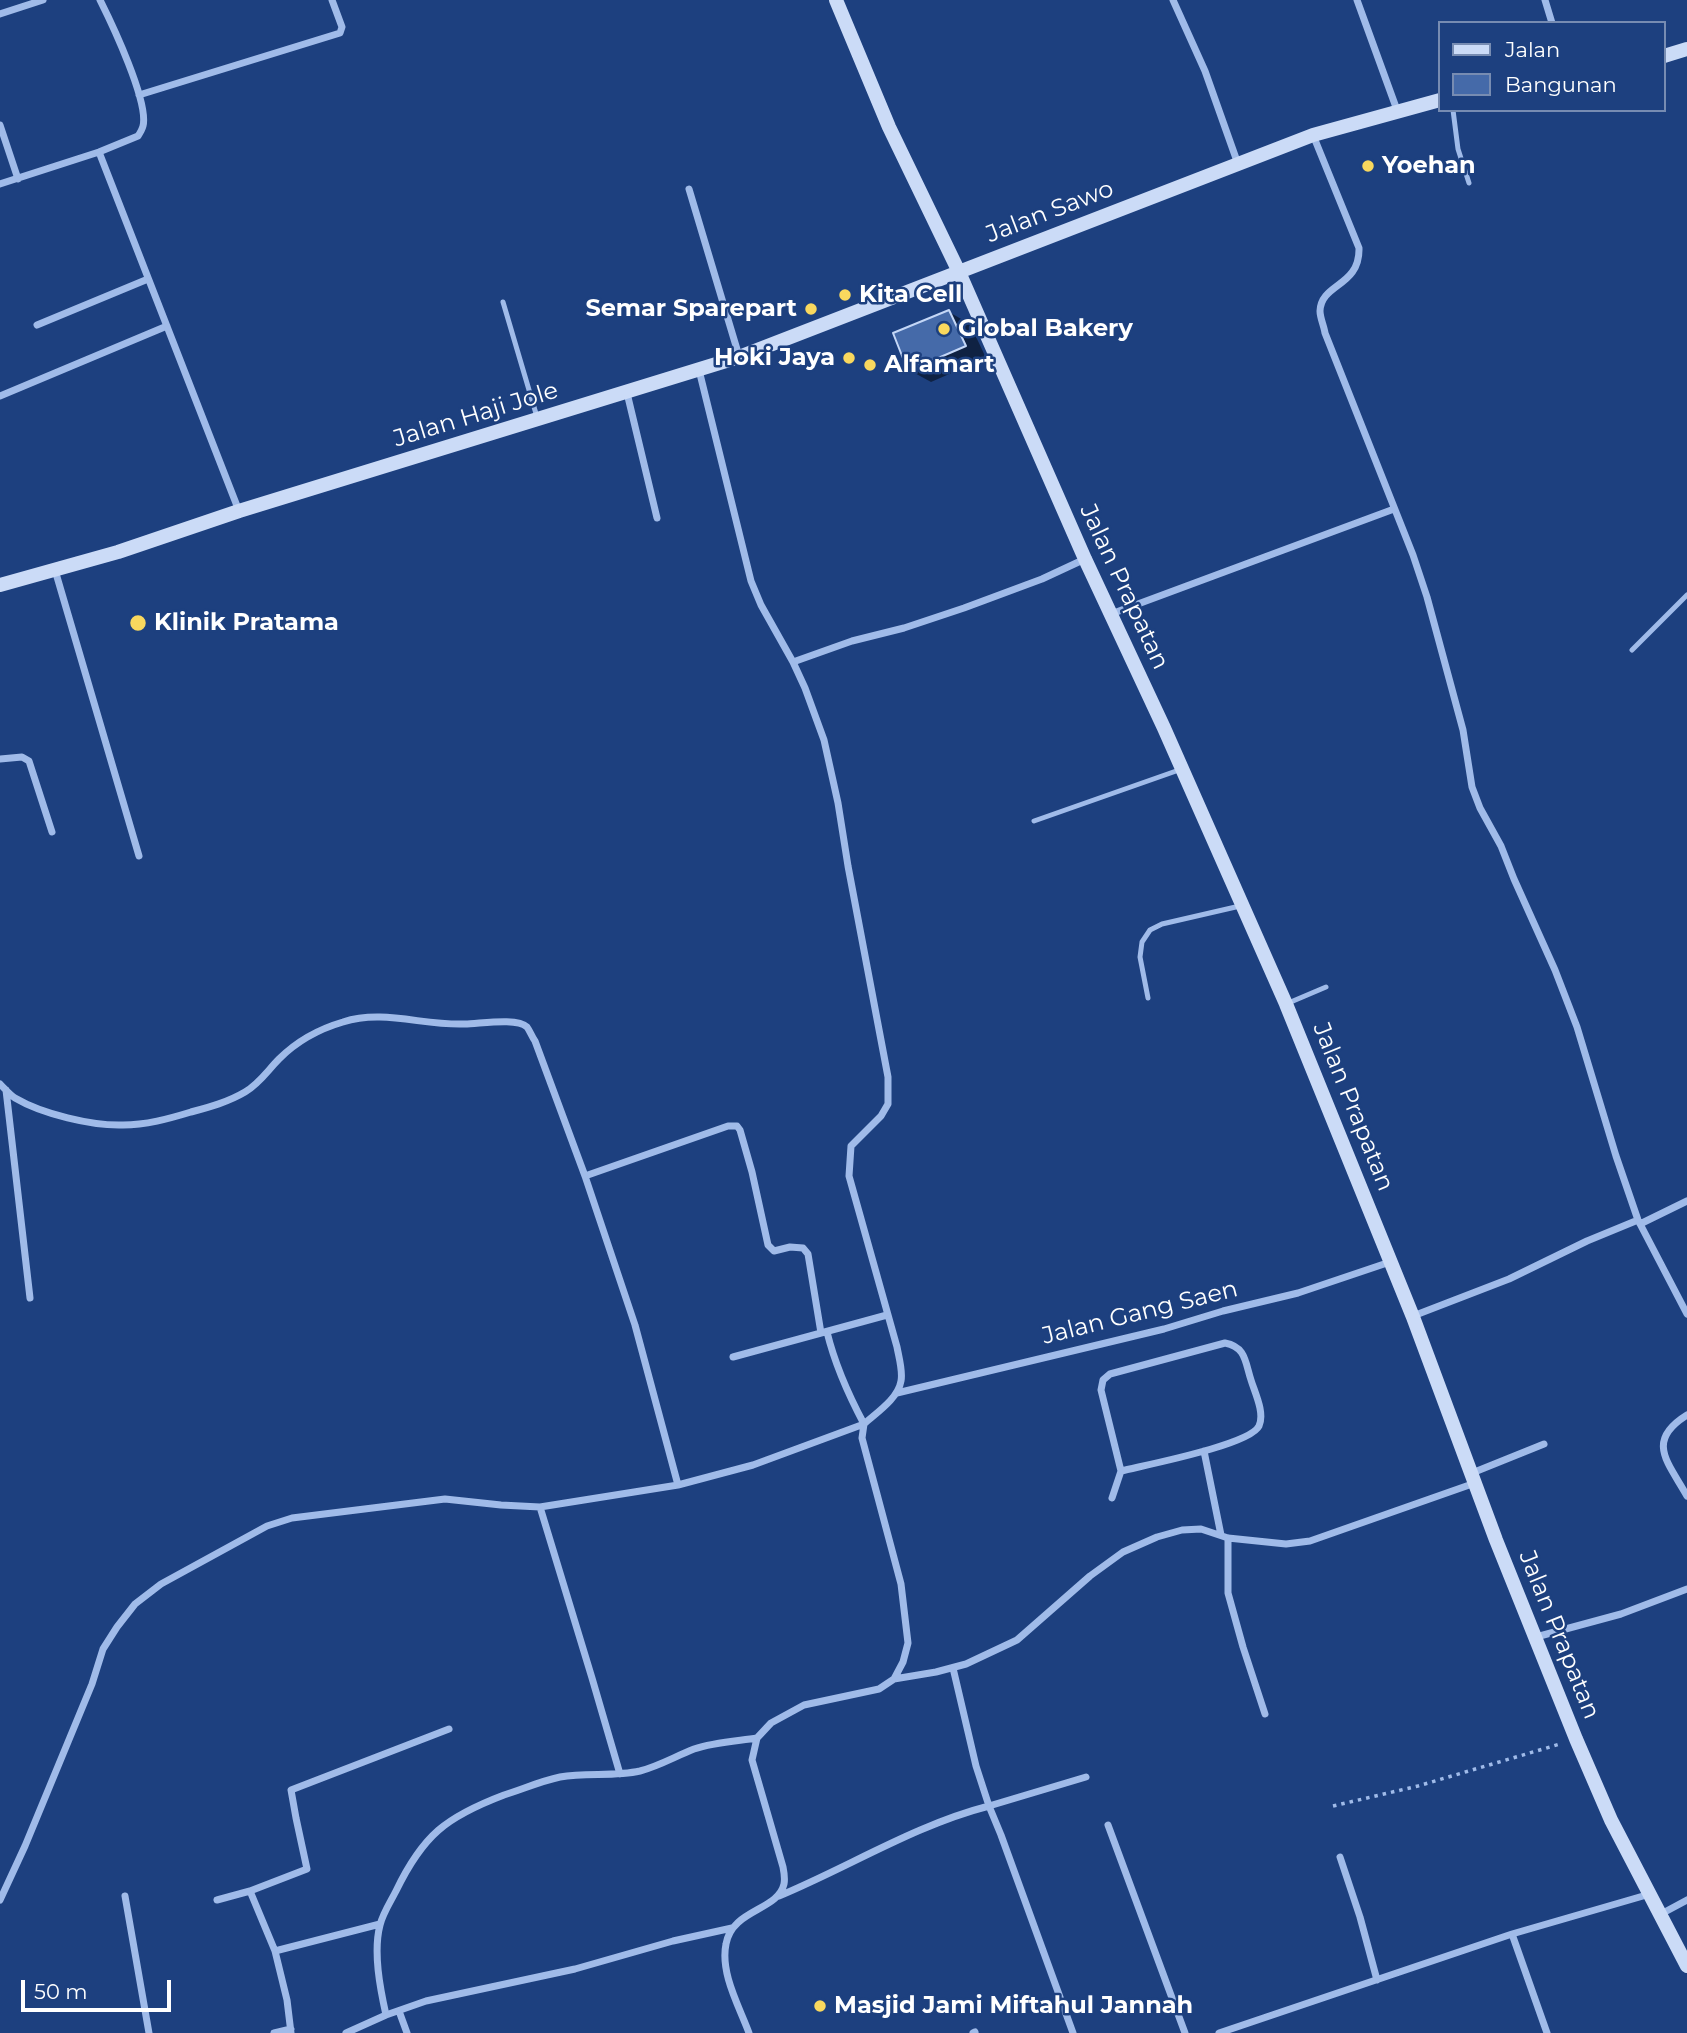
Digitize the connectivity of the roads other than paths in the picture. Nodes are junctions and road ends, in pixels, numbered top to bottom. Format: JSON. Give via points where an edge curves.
{"nodes":[{"id":1,"x":43,"y":0,"type":"edge"},
{"id":2,"x":100,"y":0,"type":"edge"},
{"id":3,"x":332,"y":0,"type":"edge"},
{"id":4,"x":836,"y":0,"type":"edge"},
{"id":5,"x":1173,"y":0,"type":"edge"},
{"id":6,"x":1357,"y":0,"type":"edge"},
{"id":7,"x":1545,"y":0,"type":"edge"},
{"id":8,"x":0,"y":14,"type":"edge"},
{"id":9,"x":1551,"y":21,"type":"edge"},
{"id":10,"x":1687,"y":49,"type":"edge"},
{"id":11,"x":1666,"y":55,"type":"edge"},
{"id":12,"x":139,"y":95,"type":"junction"},
{"id":13,"x":1438,"y":100,"type":"edge"},
{"id":14,"x":1397,"y":110,"type":"junction"},
{"id":15,"x":1453,"y":112,"type":"edge"},
{"id":16,"x":0,"y":125,"type":"edge"},
{"id":17,"x":1313,"y":135,"type":"junction"},
{"id":18,"x":99,"y":152,"type":"junction"},
{"id":19,"x":1238,"y":164,"type":"junction"},
{"id":20,"x":18,"y":179,"type":"junction"},
{"id":21,"x":1469,"y":183,"type":"dead end"},
{"id":22,"x":0,"y":184,"type":"edge"},
{"id":23,"x":689,"y":189,"type":"dead end"},
{"id":24,"x":958,"y":272,"type":"junction"},
{"id":25,"x":148,"y":279,"type":"junction"},
{"id":26,"x":503,"y":302,"type":"dead end"},
{"id":27,"x":37,"y":326,"type":"dead end"},
{"id":28,"x":167,"y":326,"type":"junction"},
{"id":29,"x":739,"y":357,"type":"junction"},
{"id":30,"x":699,"y":370,"type":"junction"},
{"id":31,"x":626,"y":393,"type":"junction"},
{"id":32,"x":0,"y":396,"type":"edge"},
{"id":33,"x":538,"y":420,"type":"junction"},
{"id":34,"x":1394,"y":509,"type":"junction"},
{"id":35,"x":239,"y":510,"type":"junction"},
{"id":36,"x":657,"y":518,"type":"dead end"},
{"id":37,"x":1085,"y":559,"type":"junction"},
{"id":38,"x":55,"y":570,"type":"junction"},
{"id":39,"x":0,"y":585,"type":"edge"},
{"id":40,"x":1687,"y":595,"type":"edge"},
{"id":41,"x":1111,"y":614,"type":"junction"},
{"id":42,"x":1632,"y":650,"type":"dead end"},
{"id":43,"x":793,"y":663,"type":"junction"},
{"id":44,"x":0,"y":759,"type":"edge"},
{"id":45,"x":1182,"y":769,"type":"junction"},
{"id":46,"x":1034,"y":821,"type":"dead end"},
{"id":47,"x":52,"y":832,"type":"dead end"},
{"id":48,"x":139,"y":856,"type":"dead end"},
{"id":49,"x":1243,"y":905,"type":"junction"},
{"id":50,"x":1326,"y":987,"type":"dead end"},
{"id":51,"x":1148,"y":998,"type":"dead end"},
{"id":52,"x":1286,"y":1004,"type":"junction"},
{"id":53,"x":3,"y":1087,"type":"edge"},
{"id":54,"x":584,"y":1176,"type":"junction"},
{"id":55,"x":1687,"y":1202,"type":"edge"},
{"id":56,"x":1639,"y":1222,"type":"junction"},
{"id":57,"x":1391,"y":1262,"type":"junction"},
{"id":58,"x":30,"y":1298,"type":"dead end"},
{"id":59,"x":1687,"y":1314,"type":"edge"},
{"id":60,"x":887,"y":1315,"type":"junction"},
{"id":61,"x":1413,"y":1317,"type":"junction"},
{"id":62,"x":824,"y":1333,"type":"junction"},
{"id":63,"x":733,"y":1357,"type":"dead end"},
{"id":64,"x":897,"y":1393,"type":"junction"},
{"id":65,"x":1687,"y":1415,"type":"edge"},
{"id":66,"x":864,"y":1424,"type":"junction"},
{"id":67,"x":1544,"y":1444,"type":"dead end"},
{"id":68,"x":1204,"y":1451,"type":"junction"},
{"id":69,"x":1121,"y":1471,"type":"junction"},
{"id":70,"x":1474,"y":1478,"type":"junction"},
{"id":71,"x":678,"y":1485,"type":"junction"},
{"id":72,"x":1687,"y":1496,"type":"edge"},
{"id":73,"x":1112,"y":1498,"type":"dead end"},
{"id":74,"x":540,"y":1507,"type":"junction"},
{"id":75,"x":1224,"y":1536,"type":"junction"},
{"id":76,"x":1687,"y":1589,"type":"edge"},
{"id":77,"x":1536,"y":1637,"type":"junction"},
{"id":78,"x":953,"y":1668,"type":"junction"},
{"id":79,"x":894,"y":1679,"type":"junction"},
{"id":80,"x":1265,"y":1714,"type":"dead end"},
{"id":81,"x":449,"y":1729,"type":"dead end"},
{"id":82,"x":757,"y":1738,"type":"junction"},
{"id":83,"x":620,"y":1774,"type":"junction"},
{"id":84,"x":1086,"y":1777,"type":"dead end"},
{"id":85,"x":989,"y":1806,"type":"junction"},
{"id":86,"x":1108,"y":1825,"type":"dead end"},
{"id":87,"x":1340,"y":1857,"type":"dead end"},
{"id":88,"x":250,"y":1891,"type":"junction"},
{"id":89,"x":1650,"y":1894,"type":"junction"},
{"id":90,"x":125,"y":1896,"type":"dead end"},
{"id":91,"x":778,"y":1896,"type":"junction"},
{"id":92,"x":217,"y":1899,"type":"dead end"},
{"id":93,"x":0,"y":1900,"type":"edge"},
{"id":94,"x":1687,"y":1900,"type":"edge"},
{"id":95,"x":1661,"y":1914,"type":"junction"},
{"id":96,"x":380,"y":1924,"type":"junction"},
{"id":97,"x":732,"y":1928,"type":"junction"},
{"id":98,"x":1512,"y":1934,"type":"junction"},
{"id":99,"x":275,"y":1951,"type":"junction"},
{"id":100,"x":1687,"y":1966,"type":"edge"},
{"id":101,"x":1377,"y":1980,"type":"junction"},
{"id":102,"x":399,"y":2011,"type":"junction"},
{"id":103,"x":386,"y":2015,"type":"junction"},
{"id":104,"x":291,"y":2031,"type":"edge"},
{"id":105,"x":149,"y":2033,"type":"edge"},
{"id":106,"x":274,"y":2033,"type":"edge"},
{"id":107,"x":346,"y":2033,"type":"edge"},
{"id":108,"x":407,"y":2033,"type":"edge"},
{"id":109,"x":748,"y":2033,"type":"edge"},
{"id":110,"x":1073,"y":2033,"type":"edge"},
{"id":111,"x":1185,"y":2033,"type":"edge"},
{"id":112,"x":1219,"y":2033,"type":"edge"},
{"id":113,"x":1546,"y":2033,"type":"edge"}],
"edges":[{"from":1,"to":8,"type":"street"},
{"from":2,"to":12,"type":"street"},
{"from":3,"to":12,"type":"street","via":[[342,27],[338,34]]},
{"from":4,"to":24,"type":"main road","via":[[889,127]]},
{"from":5,"to":19,"type":"street","via":[[1205,71]]},
{"from":6,"to":14,"type":"street"},
{"from":7,"to":9,"type":"street"},
{"from":10,"to":11,"type":"main road"},
{"from":12,"to":18,"type":"street","via":[[143,127],[138,136]]},
{"from":13,"to":14,"type":"main road","name":"Jalan Sawo"},
{"from":14,"to":17,"type":"main road","name":"Jalan Sawo"},
{"from":15,"to":21,"type":"lane"},
{"from":16,"to":20,"type":"street"},
{"from":17,"to":19,"type":"main road","name":"Jalan Sawo"},
{"from":17,"to":34,"type":"street","via":[[1359,248],[1360,261],[1352,274],[1324,297],[1325,333]]},
{"from":18,"to":20,"type":"street"},
{"from":18,"to":25,"type":"street"},
{"from":19,"to":24,"type":"main road","name":"Jalan Sawo"},
{"from":20,"to":22,"type":"street"},
{"from":23,"to":29,"type":"street"},
{"from":24,"to":29,"type":"main road","name":"Jalan Haji Jole"},
{"from":24,"to":37,"type":"main road","name":"Jalan Prapatan"},
{"from":25,"to":27,"type":"street"},
{"from":25,"to":28,"type":"street"},
{"from":26,"to":33,"type":"lane"},
{"from":28,"to":32,"type":"street"},
{"from":28,"to":35,"type":"street"},
{"from":29,"to":30,"type":"main road","name":"Jalan Haji Jole"},
{"from":30,"to":31,"type":"main road","name":"Jalan Haji Jole"},
{"from":30,"to":43,"type":"street","via":[[751,581]]},
{"from":31,"to":33,"type":"main road","name":"Jalan Haji Jole"},
{"from":31,"to":36,"type":"street"},
{"from":33,"to":35,"type":"main road","name":"Jalan Haji Jole"},
{"from":34,"to":41,"type":"street"},
{"from":34,"to":56,"type":"street","via":[[1427,597],[1463,730],[1472,786],[1577,1027]]},
{"from":35,"to":38,"type":"main road","name":"Jalan Haji Jole"},
{"from":37,"to":41,"type":"main road","name":"Jalan Prapatan"},
{"from":37,"to":43,"type":"street","via":[[974,605]]},
{"from":38,"to":39,"type":"main road","name":"Jalan Haji Jole"},
{"from":38,"to":48,"type":"street"},
{"from":40,"to":42,"type":"lane"},
{"from":41,"to":45,"type":"main road","name":"Jalan Prapatan"},
{"from":43,"to":60,"type":"street","via":[[824,740],[888,1077],[888,1104],[851,1146],[849,1159],[849,1176]]},
{"from":44,"to":47,"type":"street","via":[[22,757],[29,761]]},
{"from":45,"to":46,"type":"lane"},
{"from":45,"to":49,"type":"main road","name":"Jalan Prapatan"},
{"from":49,"to":51,"type":"lane","via":[[1150,930],[1140,957]]},
{"from":49,"to":52,"type":"main road","name":"Jalan Prapatan"},
{"from":50,"to":52,"type":"lane"},
{"from":52,"to":57,"type":"main road","name":"Jalan Prapatan"},
{"from":53,"to":54,"type":"street","via":[[43,1111],[121,1125],[143,1124],[222,1104],[247,1091],[302,1041],[346,1021],[399,1018],[454,1025],[515,1021],[526,1026],[535,1041]]},
{"from":53,"to":58,"type":"street"},
{"from":54,"to":62,"type":"street","via":[[737,1126],[768,1245],[774,1251],[803,1248],[808,1254]]},
{"from":54,"to":71,"type":"street","via":[[635,1325]]},
{"from":55,"to":56,"type":"street"},
{"from":56,"to":59,"type":"street"},
{"from":56,"to":61,"type":"street"},
{"from":57,"to":61,"type":"main road","name":"Jalan Prapatan"},
{"from":57,"to":64,"type":"street","name":"Jalan Gang Saen","via":[[1298,1293]]},
{"from":60,"to":62,"type":"street"},
{"from":60,"to":64,"type":"street","via":[[901,1369]]},
{"from":61,"to":70,"type":"main road","name":"Jalan Prapatan"},
{"from":62,"to":63,"type":"street"},
{"from":62,"to":66,"type":"street"},
{"from":64,"to":66,"type":"street"},
{"from":65,"to":72,"type":"street","via":[[1672,1426],[1662,1444]]},
{"from":66,"to":71,"type":"street","via":[[753,1465]]},
{"from":66,"to":79,"type":"street","via":[[863,1438],[906,1618],[908,1643]]},
{"from":67,"to":70,"type":"street"},
{"from":68,"to":69,"type":"street"},
{"from":68,"to":69,"type":"street","via":[[1247,1437],[1258,1429],[1262,1418],[1243,1354],[1235,1345],[1225,1343],[1110,1374],[1103,1380],[1101,1390]]},
{"from":68,"to":75,"type":"street"},
{"from":69,"to":73,"type":"street"},
{"from":70,"to":75,"type":"street","via":[[1310,1541],[1286,1544]]},
{"from":70,"to":77,"type":"main road","name":"Jalan Prapatan"},
{"from":71,"to":74,"type":"street"},
{"from":74,"to":83,"type":"street"},
{"from":74,"to":93,"type":"street","via":[[445,1499],[292,1518],[161,1584],[135,1604],[103,1649]]},
{"from":75,"to":78,"type":"street","via":[[1201,1529],[1182,1530],[1123,1552],[1017,1640]]},
{"from":75,"to":80,"type":"street","via":[[1228,1592]]},
{"from":76,"to":77,"type":"street","via":[[1621,1614]]},
{"from":77,"to":89,"type":"main road","name":"Jalan Prapatan","via":[[1611,1820]]},
{"from":78,"to":79,"type":"street"},
{"from":78,"to":85,"type":"street"},
{"from":79,"to":82,"type":"street","via":[[879,1689],[804,1705],[771,1723]]},
{"from":81,"to":88,"type":"street","via":[[291,1790],[307,1870]]},
{"from":82,"to":83,"type":"street","via":[[697,1748],[658,1766]]},
{"from":82,"to":91,"type":"street","via":[[752,1760],[783,1867],[785,1883]]},
{"from":83,"to":96,"type":"street","via":[[583,1774],[540,1782],[448,1821],[414,1856]]},
{"from":84,"to":85,"type":"street"},
{"from":85,"to":91,"type":"street","via":[[937,1823]]},
{"from":85,"to":110,"type":"street"},
{"from":86,"to":111,"type":"street"},
{"from":87,"to":101,"type":"street"},
{"from":88,"to":92,"type":"street"},
{"from":88,"to":99,"type":"street"},
{"from":89,"to":95,"type":"main road","name":"Jalan Prapatan"},
{"from":89,"to":98,"type":"street"},
{"from":90,"to":105,"type":"street"},
{"from":91,"to":97,"type":"street"},
{"from":94,"to":95,"type":"street"},
{"from":95,"to":100,"type":"main road","name":"Jalan Prapatan"},
{"from":96,"to":99,"type":"street"},
{"from":96,"to":103,"type":"street","via":[[378,1965]]},
{"from":97,"to":102,"type":"street"},
{"from":97,"to":109,"type":"street","via":[[725,1962]]},
{"from":98,"to":101,"type":"street"},
{"from":98,"to":113,"type":"street"},
{"from":99,"to":104,"type":"street"},
{"from":101,"to":112,"type":"street"},
{"from":102,"to":103,"type":"street"},
{"from":102,"to":108,"type":"street"},
{"from":103,"to":107,"type":"street"},
{"from":104,"to":106,"type":"street"}]}
